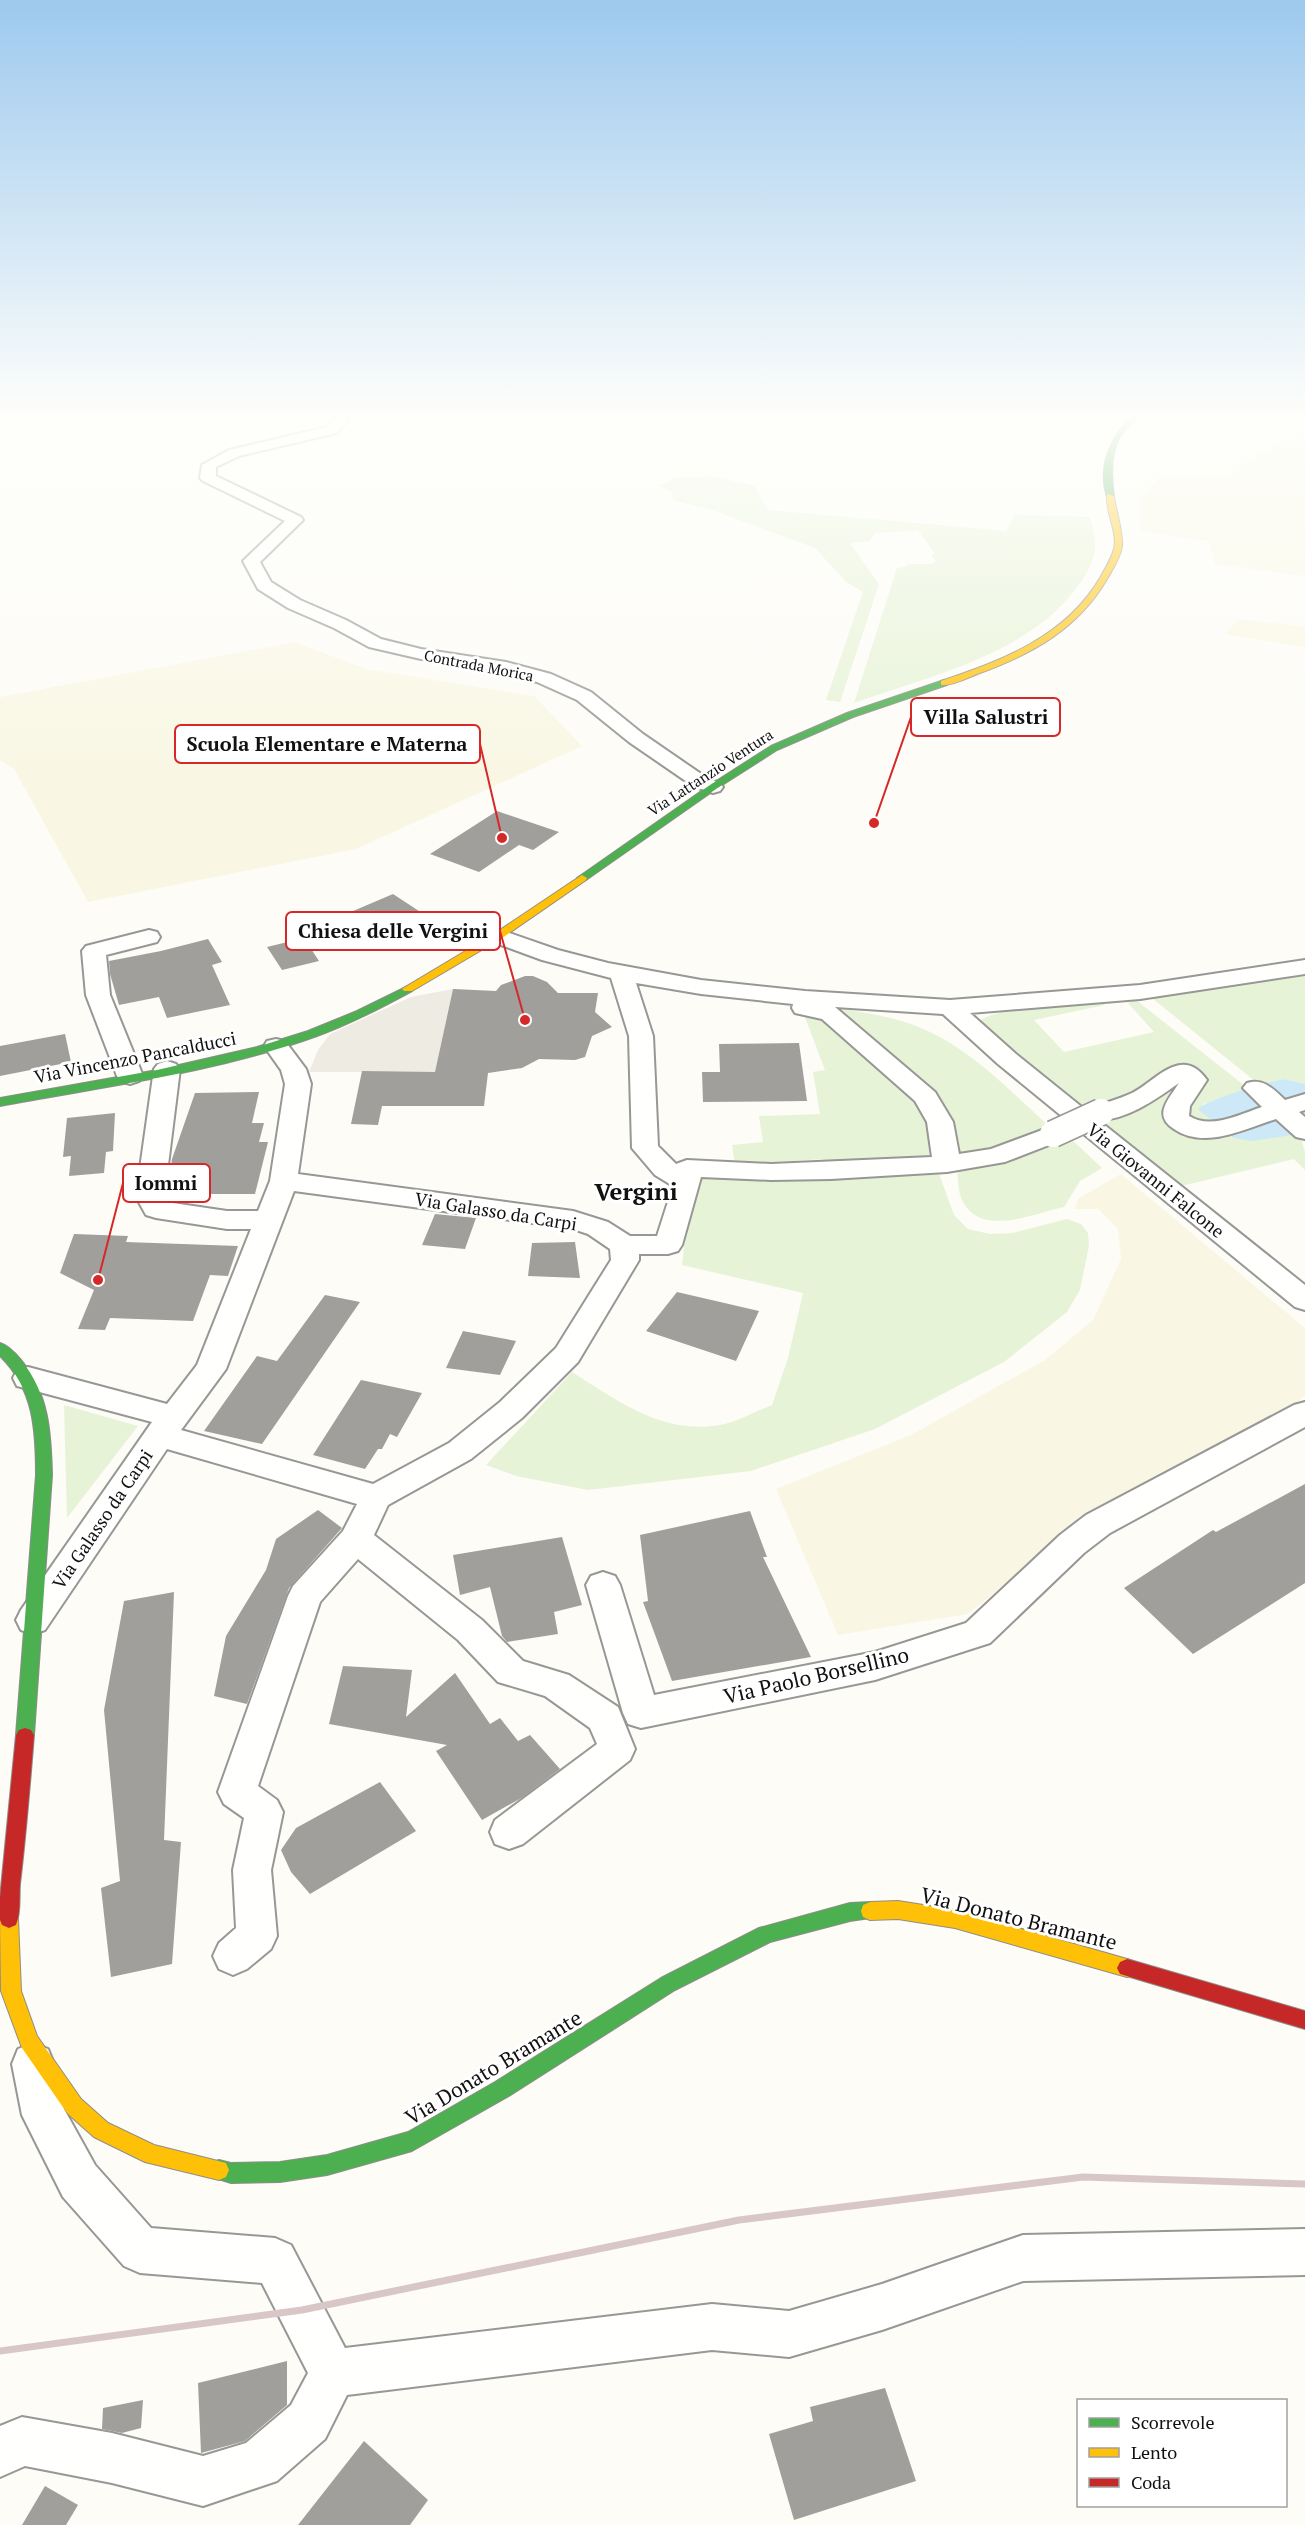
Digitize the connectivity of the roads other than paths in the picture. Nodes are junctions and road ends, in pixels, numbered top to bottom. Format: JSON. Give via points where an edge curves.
{"nodes":[{"id":1,"x":282,"y":532,"type":"edge"},
{"id":2,"x":1115,"y":532,"type":"edge"},
{"id":3,"x":713,"y":787,"type":"junction"},
{"id":4,"x":498,"y":936,"type":"junction"},
{"id":5,"x":149,"y":937,"type":"dead end"},
{"id":6,"x":1305,"y":967,"type":"edge"},
{"id":7,"x":622,"y":974,"type":"junction"},
{"id":8,"x":805,"y":998,"type":"junction"},
{"id":9,"x":878,"y":1003,"type":"junction"},
{"id":10,"x":950,"y":1007,"type":"junction"},
{"id":11,"x":276,"y":1046,"type":"junction"},
{"id":12,"x":1007,"y":1059,"type":"junction"},
{"id":13,"x":166,"y":1069,"type":"junction"},
{"id":14,"x":130,"y":1076,"type":"junction"},
{"id":15,"x":1256,"y":1088,"type":"dead end"},
{"id":16,"x":0,"y":1102,"type":"edge"},
{"id":17,"x":1293,"y":1106,"type":"edge"},
{"id":18,"x":1305,"y":1131,"type":"edge"},
{"id":19,"x":947,"y":1164,"type":"junction"},
{"id":20,"x":687,"y":1176,"type":"junction"},
{"id":21,"x":284,"y":1181,"type":"junction"},
{"id":22,"x":270,"y":1220,"type":"junction"},
{"id":23,"x":624,"y":1245,"type":"junction"},
{"id":24,"x":1305,"y":1300,"type":"edge"},
{"id":25,"x":0,"y":1348,"type":"edge"},
{"id":26,"x":27,"y":1378,"type":"junction"},
{"id":27,"x":1305,"y":1413,"type":"edge"},
{"id":28,"x":167,"y":1426,"type":"junction"},
{"id":29,"x":376,"y":1497,"type":"junction"},
{"id":30,"x":356,"y":1539,"type":"junction"},
{"id":31,"x":603,"y":1585,"type":"dead end"},
{"id":32,"x":32,"y":1623,"type":"junction"},
{"id":33,"x":509,"y":1832,"type":"dead end"},
{"id":34,"x":234,"y":1956,"type":"dead end"},
{"id":35,"x":1305,"y":2020,"type":"edge"},
{"id":36,"x":29,"y":2041,"type":"junction"},
{"id":37,"x":1305,"y":2252,"type":"edge"},
{"id":38,"x":333,"y":2373,"type":"junction"},
{"id":39,"x":0,"y":2453,"type":"edge"}],
"edges":[{"from":1,"to":3,"type":"street","name":"Contrada Morica","via":[[251,561],[264,585],[294,604],[375,643],[544,678],[584,696],[636,738]]},
{"from":2,"to":3,"type":"main road","name":"Via Lattanzio Ventura","via":[[1118,548],[1104,579],[1081,613],[1043,640],[1001,663],[850,715],[774,748]]},
{"from":3,"to":4,"type":"main road","name":"Via Lattanzio Ventura"},
{"from":4,"to":7,"type":"street"},
{"from":4,"to":11,"type":"main road","name":"Via Lattanzio Ventura","via":[[403,992]]},
{"from":5,"to":14,"type":"street","via":[[94,951],[98,994]]},
{"from":6,"to":10,"type":"street","via":[[1140,992]]},
{"from":7,"to":8,"type":"street"},
{"from":7,"to":20,"type":"street","via":[[641,1036],[645,1148],[665,1169]]},
{"from":8,"to":9,"type":"street"},
{"from":8,"to":19,"type":"street","via":[[804,1008],[830,1013],[926,1097],[940,1122]]},
{"from":9,"to":10,"type":"street"},
{"from":9,"to":12,"type":"street","name":"Via Giovanni Falcone","via":[[945,1027]]},
{"from":10,"to":12,"type":"street","name":"Via Giovanni Falcone"},
{"from":11,"to":13,"type":"main road","name":"Via Vincenzo Pancalducci"},
{"from":11,"to":21,"type":"street","name":"Via Galasso da Carpi","via":[[293,1069],[298,1084]]},
{"from":12,"to":24,"type":"street","name":"Via Giovanni Falcone"},
{"from":13,"to":14,"type":"main road","name":"Via Vincenzo Pancalducci"},
{"from":13,"to":22,"type":"street","via":[[150,1197],[156,1209],[227,1220]]},
{"from":14,"to":16,"type":"main road","name":"Via Vincenzo Pancalducci"},
{"from":15,"to":17,"type":"street"},
{"from":17,"to":18,"type":"street"},
{"from":17,"to":19,"type":"street","bridge":true,"via":[[1211,1131],[1191,1130],[1176,1119],[1177,1106],[1194,1080],[1183,1072],[1142,1098],[1053,1134],[996,1156]]},
{"from":19,"to":20,"type":"street"},
{"from":20,"to":23,"type":"street","via":[[668,1245]]},
{"from":21,"to":22,"type":"street","name":"Via Galasso da Carpi"},
{"from":21,"to":23,"type":"street","name":"Via Galasso da Carpi","via":[[573,1220],[598,1228]]},
{"from":22,"to":28,"type":"street","name":"Via Galasso da Carpi","via":[[210,1369]]},
{"from":23,"to":29,"type":"street","via":[[625,1260],[567,1355],[511,1410],[460,1451]]},
{"from":25,"to":26,"type":"main road","name":"Via Donato Bramante"},
{"from":26,"to":28,"type":"street"},
{"from":26,"to":32,"type":"main road","name":"Via Donato Bramante","via":[[42,1422],[44,1474]]},
{"from":27,"to":31,"type":"street","name":"Via Paolo Borsellino","via":[[1098,1524],[978,1633],[875,1665],[641,1713]]},
{"from":28,"to":29,"type":"street"},
{"from":28,"to":32,"type":"street","name":"Via Galasso da Carpi"},
{"from":29,"to":30,"type":"street"},
{"from":30,"to":33,"type":"street","via":[[470,1630],[511,1672],[556,1685],[605,1719],[617,1749]]},
{"from":30,"to":34,"type":"street","via":[[304,1596],[237,1792],[264,1812],[252,1870],[257,1936]]},
{"from":32,"to":36,"type":"main road","name":"Via Donato Bramante","via":[[9,1901],[11,1991]]},
{"from":35,"to":36,"type":"main road","name":"Via Donato Bramante","via":[[955,1919],[898,1910],[850,1912],[766,1934],[668,1984],[412,2141],[327,2165],[280,2172],[231,2173],[152,2155],[101,2130],[74,2106]]},
{"from":36,"to":38,"type":"street","via":[[44,2115],[79,2181],[140,2250],[275,2261]]},
{"from":37,"to":38,"type":"street","via":[[1023,2258],[882,2307],[789,2334],[712,2327]]},
{"from":38,"to":39,"type":"street","via":[[308,2422],[260,2464],[202,2481],[22,2441]]}]}
